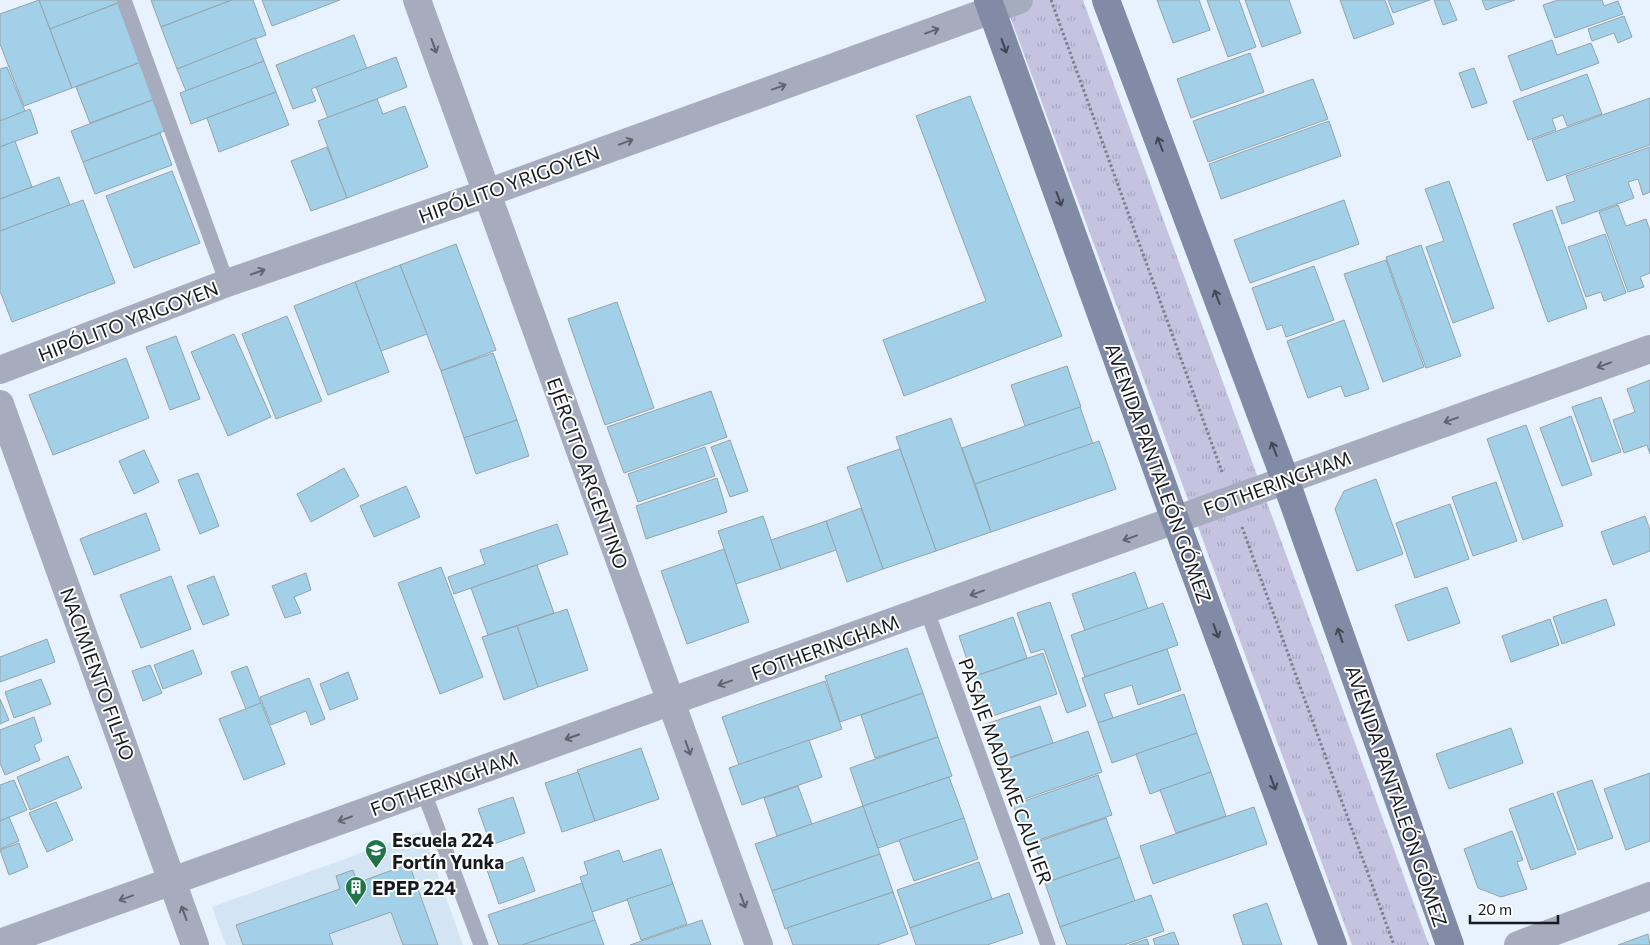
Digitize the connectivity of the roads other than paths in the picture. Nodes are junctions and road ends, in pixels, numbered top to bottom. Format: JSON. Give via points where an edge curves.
{"nodes":[{"id":1,"x":124,"y":0,"type":"edge"},
{"id":2,"x":417,"y":0,"type":"edge"},
{"id":3,"x":1019,"y":0,"type":"edge"},
{"id":4,"x":1106,"y":0,"type":"edge"},
{"id":5,"x":990,"y":5,"type":"edge"},
{"id":6,"x":487,"y":193,"type":"junction"},
{"id":7,"x":227,"y":283,"type":"junction"},
{"id":8,"x":1650,"y":349,"type":"edge"},
{"id":9,"x":0,"y":370,"type":"edge"},
{"id":10,"x":0,"y":404,"type":"edge"},
{"id":11,"x":1285,"y":478,"type":"junction"},
{"id":12,"x":1176,"y":521,"type":"junction"},
{"id":13,"x":927,"y":611,"type":"junction"},
{"id":14,"x":671,"y":702,"type":"junction"},
{"id":15,"x":423,"y":790,"type":"junction"},
{"id":16,"x":172,"y":881,"type":"junction"},
{"id":17,"x":1650,"y":896,"type":"edge"},
{"id":18,"x":0,"y":943,"type":"edge"},
{"id":19,"x":195,"y":945,"type":"edge"},
{"id":20,"x":481,"y":945,"type":"edge"},
{"id":21,"x":759,"y":945,"type":"edge"},
{"id":22,"x":1048,"y":945,"type":"edge"},
{"id":23,"x":1333,"y":945,"type":"edge"},
{"id":24,"x":1450,"y":945,"type":"edge"},
{"id":25,"x":1518,"y":945,"type":"edge"}],
"edges":[{"from":1,"to":7,"type":"lane"},
{"from":2,"to":6,"type":"street","name":"EJÉRCITO ARGENTINO","one_way":true},
{"from":3,"to":5,"type":"street","name":"HIPÓLITO YRIGOYEN"},
{"from":11,"to":4,"type":"main road","name":"AVENIDA PANTALEÓN GÓMEZ","one_way":true},
{"from":6,"to":5,"type":"street","name":"HIPÓLITO YRIGOYEN","one_way":true},
{"from":5,"to":12,"type":"main road","name":"AVENIDA PANTALEÓN GÓMEZ","one_way":true},
{"from":7,"to":6,"type":"street","name":"HIPÓLITO YRIGOYEN","one_way":true},
{"from":6,"to":14,"type":"street","name":"EJÉRCITO ARGENTINO"},
{"from":7,"to":9,"type":"street","name":"HIPÓLITO YRIGOYEN"},
{"from":8,"to":11,"type":"street","name":"FOTHERINGHAM","one_way":true},
{"from":10,"to":16,"type":"street","name":"NACIMIENTO FILHO"},
{"from":11,"to":12,"type":"street","name":"FOTHERINGHAM"},
{"from":24,"to":11,"type":"main road","name":"AVENIDA PANTALEÓN GÓMEZ","one_way":true},
{"from":12,"to":13,"type":"street","name":"FOTHERINGHAM","one_way":true},
{"from":12,"to":23,"type":"main road","name":"AVENIDA PANTALEÓN GÓMEZ","one_way":true},
{"from":13,"to":14,"type":"street","name":"FOTHERINGHAM","one_way":true},
{"from":13,"to":22,"type":"lane","name":"PASAJE MADAME CAULIER"},
{"from":14,"to":15,"type":"street","name":"FOTHERINGHAM","one_way":true},
{"from":14,"to":21,"type":"street","name":"EJÉRCITO ARGENTINO","one_way":true},
{"from":15,"to":16,"type":"street","name":"FOTHERINGHAM","one_way":true},
{"from":15,"to":20,"type":"lane"},
{"from":16,"to":18,"type":"street","name":"FOTHERINGHAM","one_way":true},
{"from":19,"to":16,"type":"street","name":"NACIMIENTO FILHO","one_way":true},
{"from":17,"to":25,"type":"street"}]}
